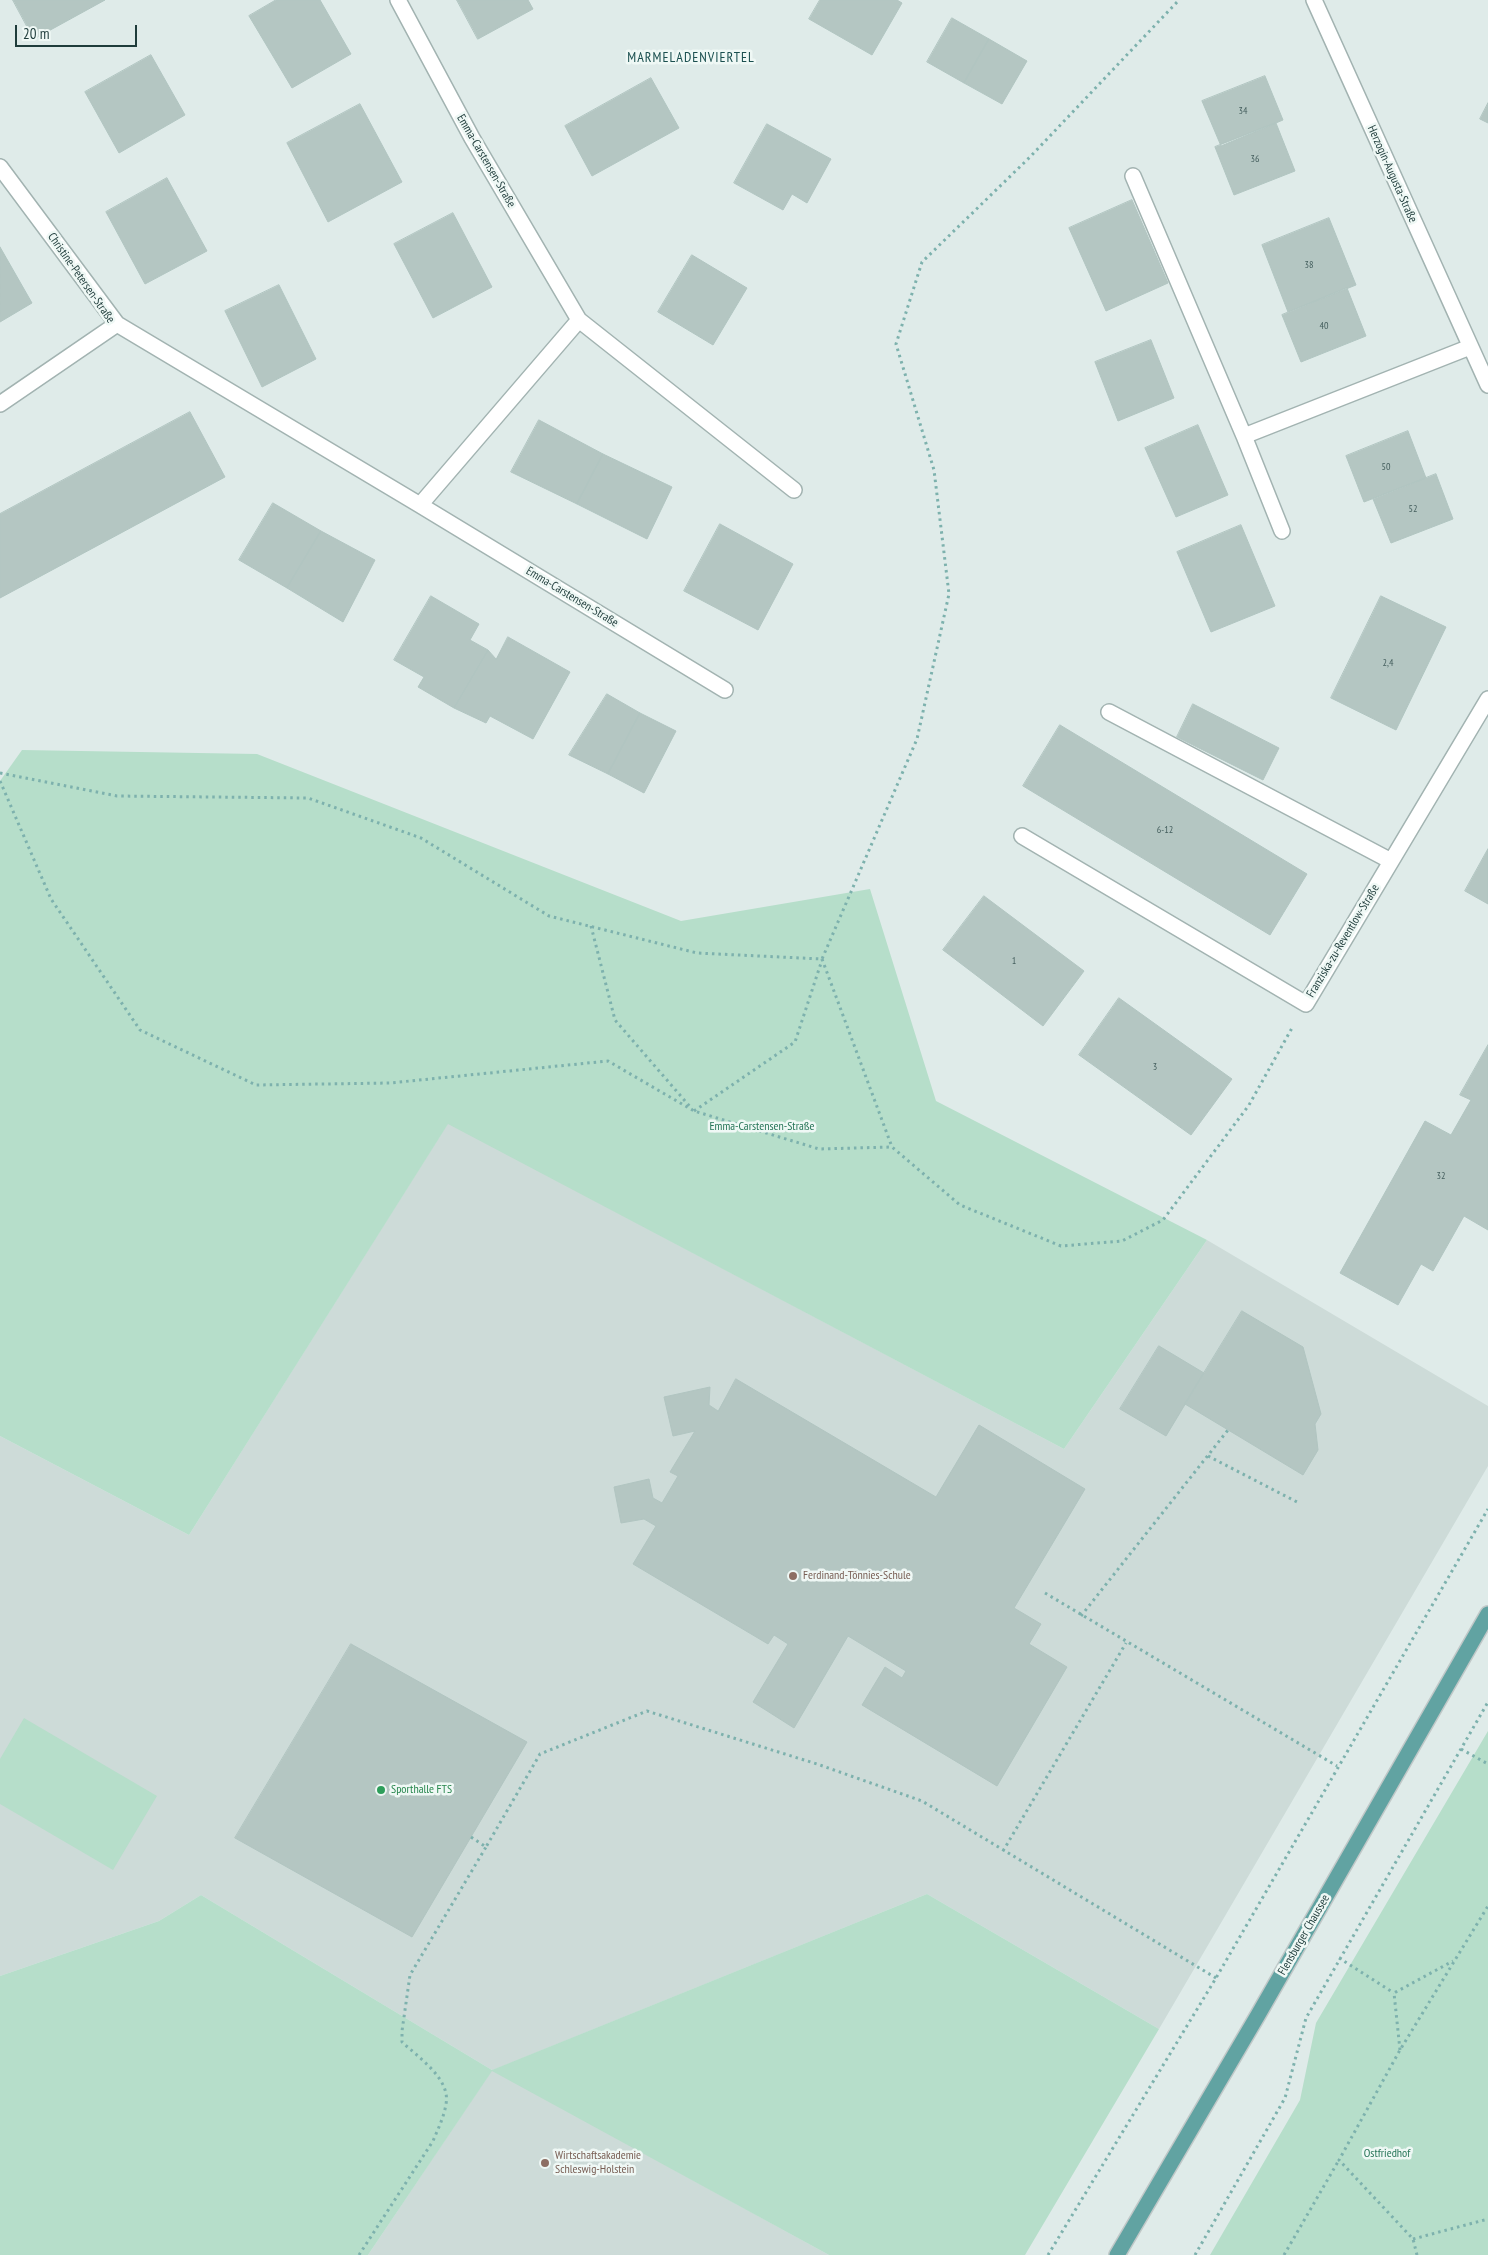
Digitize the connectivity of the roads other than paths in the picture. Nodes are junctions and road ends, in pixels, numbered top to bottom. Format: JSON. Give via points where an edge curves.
{"nodes":[{"id":1,"x":398,"y":0,"type":"edge"},
{"id":2,"x":1314,"y":0,"type":"edge"},
{"id":3,"x":0,"y":167,"type":"edge"},
{"id":4,"x":1133,"y":176,"type":"dead end"},
{"id":5,"x":579,"y":320,"type":"junction"},
{"id":6,"x":117,"y":324,"type":"junction"},
{"id":7,"x":1470,"y":347,"type":"junction"},
{"id":8,"x":1488,"y":385,"type":"edge"},
{"id":9,"x":0,"y":404,"type":"edge"},
{"id":10,"x":1244,"y":436,"type":"junction"},
{"id":11,"x":794,"y":490,"type":"dead end"},
{"id":12,"x":420,"y":504,"type":"junction"},
{"id":13,"x":1282,"y":531,"type":"dead end"},
{"id":14,"x":725,"y":690,"type":"dead end"},
{"id":15,"x":1488,"y":699,"type":"edge"},
{"id":16,"x":1109,"y":712,"type":"dead end"},
{"id":17,"x":1022,"y":836,"type":"dead end"},
{"id":18,"x":1391,"y":861,"type":"junction"},
{"id":19,"x":1488,"y":1614,"type":"edge"},
{"id":20,"x":1117,"y":2255,"type":"edge"}],
"edges":[{"from":1,"to":5,"type":"street","name":"Emma-Carstensen-Straße","via":[[472,138]]},
{"from":2,"to":7,"type":"street","name":"Herzogin-Augusta-Straße"},
{"from":3,"to":6,"type":"street","name":"Christine-Petersen-Straße"},
{"from":4,"to":10,"type":"street"},
{"from":5,"to":11,"type":"street","name":"Emma-Carstensen-Straße"},
{"from":5,"to":12,"type":"street"},
{"from":6,"to":9,"type":"street","name":"Christine-Petersen-Straße"},
{"from":6,"to":12,"type":"street","name":"Emma-Carstensen-Straße"},
{"from":7,"to":8,"type":"street","name":"Herzogin-Augusta-Straße"},
{"from":7,"to":10,"type":"street"},
{"from":10,"to":13,"type":"street"},
{"from":12,"to":14,"type":"street","name":"Emma-Carstensen-Straße"},
{"from":15,"to":18,"type":"street","name":"Franziska-zu-Reventlow-Straße"},
{"from":16,"to":18,"type":"street"},
{"from":17,"to":18,"type":"street","name":"Franziska-zu-Reventlow-Straße","via":[[1306,1004]]},
{"from":19,"to":20,"type":"main road","name":"Flensburger Chaussee"}]}
